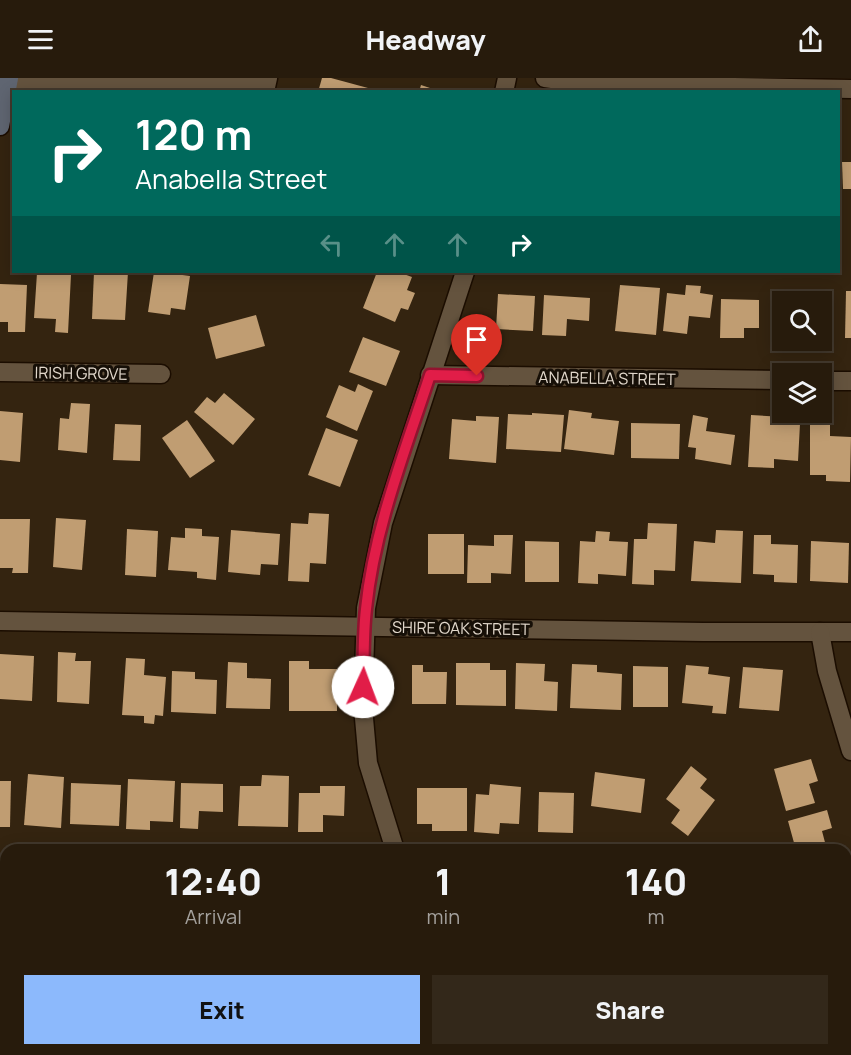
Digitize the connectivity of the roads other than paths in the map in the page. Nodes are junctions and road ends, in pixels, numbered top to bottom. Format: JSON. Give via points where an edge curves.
{"nodes":[{"id":1,"x":546,"y":78,"type":"edge"},
{"id":2,"x":8,"y":80,"type":"edge"},
{"id":3,"x":267,"y":82,"type":"edge"},
{"id":4,"x":851,"y":89,"type":"edge"},
{"id":5,"x":0,"y":126,"type":"edge"},
{"id":6,"x":465,"y":273,"type":"edge"},
{"id":7,"x":0,"y":372,"type":"edge"},
{"id":8,"x":161,"y":374,"type":"dead end"},
{"id":9,"x":430,"y":375,"type":"junction"},
{"id":10,"x":772,"y":380,"type":"edge"},
{"id":11,"x":832,"y":381,"type":"edge"},
{"id":12,"x":851,"y":381,"type":"edge"},
{"id":13,"x":0,"y":621,"type":"edge"},
{"id":14,"x":365,"y":627,"type":"junction"},
{"id":15,"x":820,"y":632,"type":"junction"},
{"id":16,"x":851,"y":632,"type":"edge"},
{"id":17,"x":851,"y":752,"type":"edge"},
{"id":18,"x":392,"y":844,"type":"edge"}],
"edges":[{"from":1,"to":4,"type":"street","via":[[616,86]]},
{"from":2,"to":3,"type":"street"},
{"from":2,"to":5,"type":"street"},
{"from":6,"to":9,"type":"street"},
{"from":7,"to":8,"type":"street","name":"IRISH GROVE"},
{"from":9,"to":10,"type":"street","name":"ANABELLA STREET"},
{"from":9,"to":14,"type":"street","via":[[383,523]]},
{"from":11,"to":12,"type":"street"},
{"from":13,"to":14,"type":"street","name":"SHIRE OAK STREET"},
{"from":14,"to":15,"type":"street","name":"SHIRE OAK STREET"},
{"from":14,"to":18,"type":"street","via":[[363,707],[368,763]]},
{"from":15,"to":16,"type":"street","name":"SHIRE OAK STREET"},
{"from":15,"to":17,"type":"street"}]}
